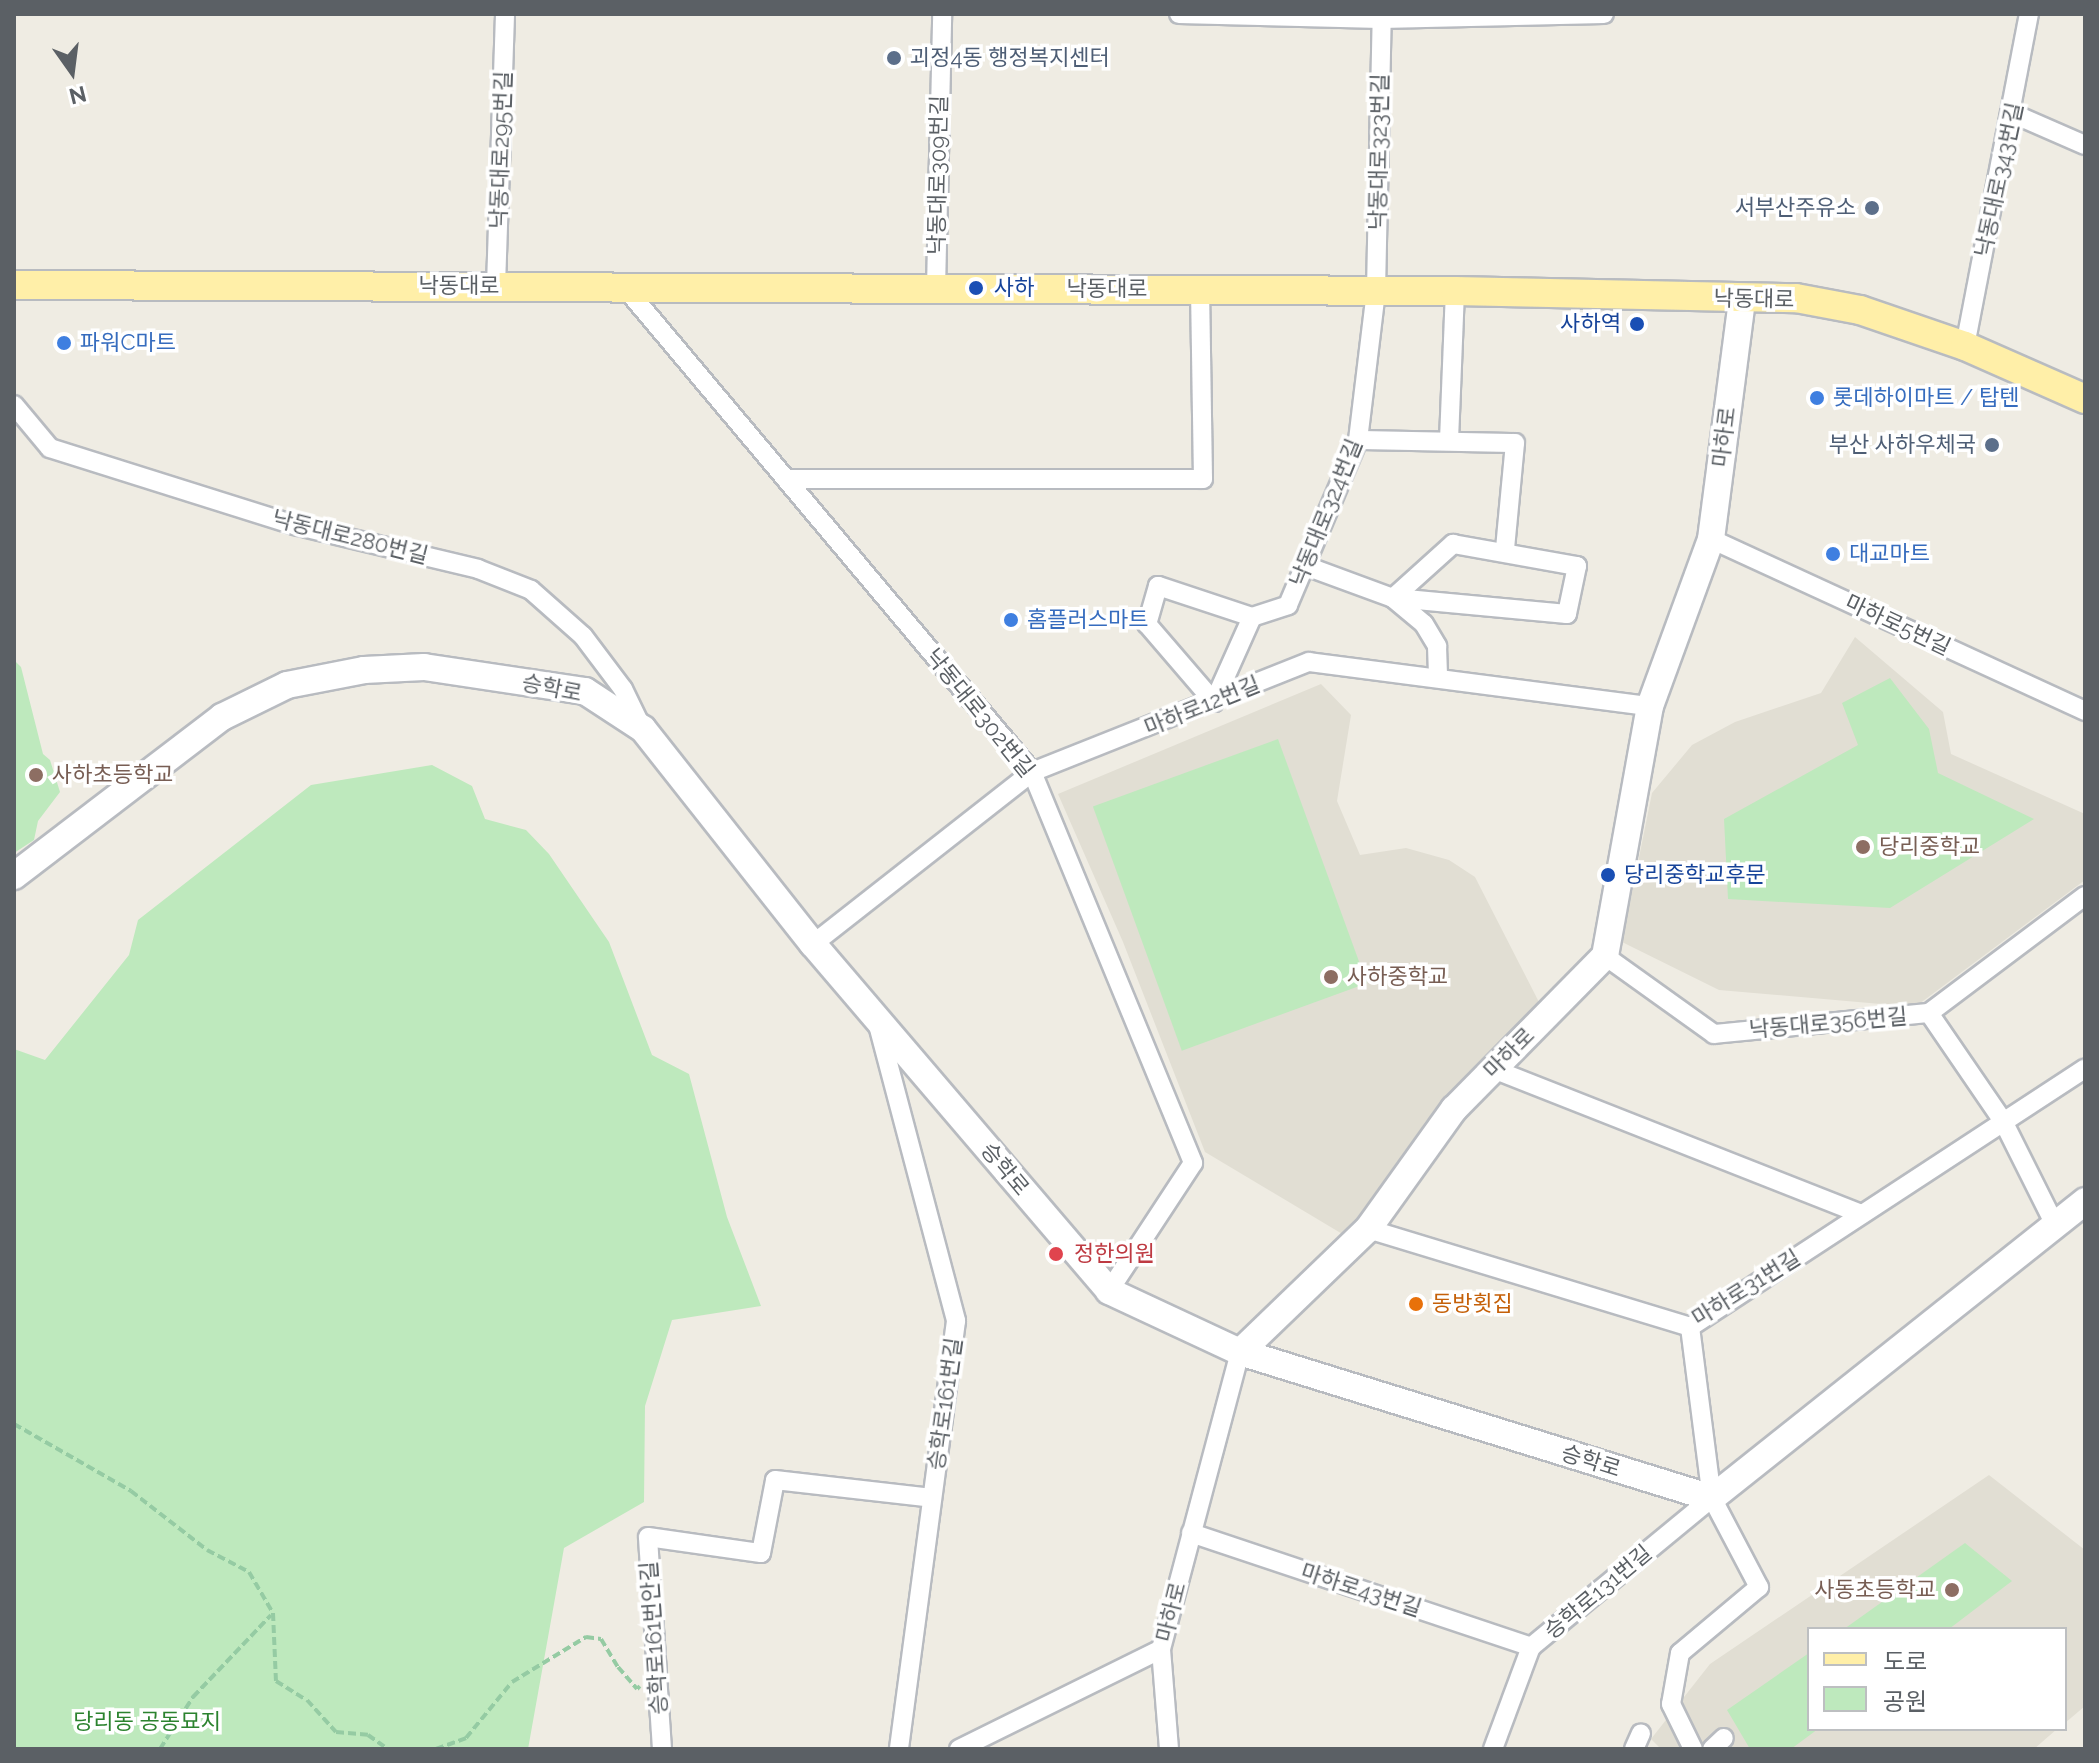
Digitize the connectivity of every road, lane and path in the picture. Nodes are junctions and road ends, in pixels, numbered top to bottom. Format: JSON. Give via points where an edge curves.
{"nodes":[{"id":1,"x":505,"y":14,"type":"edge"},
{"id":2,"x":942,"y":14,"type":"edge"},
{"id":3,"x":1179,"y":14,"type":"edge"},
{"id":4,"x":1604,"y":14,"type":"edge"},
{"id":5,"x":2029,"y":14,"type":"edge"},
{"id":6,"x":1382,"y":16,"type":"edge"},
{"id":7,"x":2014,"y":114,"type":"junction"},
{"id":8,"x":2085,"y":145,"type":"edge"},
{"id":9,"x":14,"y":285,"type":"edge"},
{"id":10,"x":623,"y":285,"type":"junction"},
{"id":11,"x":496,"y":286,"type":"junction"},
{"id":12,"x":936,"y":288,"type":"junction"},
{"id":13,"x":1200,"y":290,"type":"junction"},
{"id":14,"x":1376,"y":291,"type":"junction"},
{"id":15,"x":1455,"y":291,"type":"junction"},
{"id":16,"x":1742,"y":299,"type":"junction"},
{"id":17,"x":1965,"y":346,"type":"junction"},
{"id":18,"x":2085,"y":399,"type":"edge"},
{"id":19,"x":14,"y":405,"type":"edge"},
{"id":20,"x":1358,"y":440,"type":"junction"},
{"id":21,"x":1449,"y":440,"type":"junction"},
{"id":22,"x":786,"y":479,"type":"junction"},
{"id":23,"x":1711,"y":539,"type":"junction"},
{"id":24,"x":1505,"y":549,"type":"junction"},
{"id":25,"x":1306,"y":566,"type":"junction"},
{"id":26,"x":1393,"y":598,"type":"junction"},
{"id":27,"x":1252,"y":617,"type":"junction"},
{"id":28,"x":1438,"y":675,"type":"junction"},
{"id":29,"x":1214,"y":702,"type":"junction"},
{"id":30,"x":1650,"y":706,"type":"junction"},
{"id":31,"x":2085,"y":711,"type":"edge"},
{"id":32,"x":643,"y":729,"type":"junction"},
{"id":33,"x":1032,"y":772,"type":"junction"},
{"id":34,"x":14,"y":876,"type":"edge"},
{"id":35,"x":2085,"y":896,"type":"edge"},
{"id":36,"x":813,"y":944,"type":"junction"},
{"id":37,"x":1605,"y":956,"type":"junction"},
{"id":38,"x":1929,"y":1013,"type":"junction"},
{"id":39,"x":877,"y":1019,"type":"junction"},
{"id":40,"x":1493,"y":1069,"type":"junction"},
{"id":41,"x":2085,"y":1069,"type":"edge"},
{"id":42,"x":2003,"y":1121,"type":"junction"},
{"id":43,"x":2085,"y":1201,"type":"edge"},
{"id":44,"x":1862,"y":1214,"type":"junction"},
{"id":45,"x":2054,"y":1223,"type":"junction"},
{"id":46,"x":1368,"y":1229,"type":"junction"},
{"id":47,"x":1109,"y":1291,"type":"junction"},
{"id":48,"x":1690,"y":1327,"type":"junction"},
{"id":49,"x":1240,"y":1352,"type":"junction"},
{"id":50,"x":14,"y":1424,"type":"edge"},
{"id":51,"x":932,"y":1498,"type":"junction"},
{"id":52,"x":1712,"y":1498,"type":"junction"},
{"id":53,"x":1191,"y":1533,"type":"junction"},
{"id":54,"x":273,"y":1613,"type":"junction"},
{"id":55,"x":1531,"y":1647,"type":"junction"},
{"id":56,"x":1161,"y":1649,"type":"junction"},
{"id":57,"x":656,"y":1666,"type":"junction"},
{"id":58,"x":160,"y":1749,"type":"edge"},
{"id":59,"x":388,"y":1749,"type":"edge"},
{"id":60,"x":436,"y":1749,"type":"edge"},
{"id":61,"x":662,"y":1749,"type":"edge"},
{"id":62,"x":899,"y":1749,"type":"edge"},
{"id":63,"x":959,"y":1749,"type":"edge"},
{"id":64,"x":1169,"y":1749,"type":"edge"},
{"id":65,"x":1493,"y":1749,"type":"edge"},
{"id":66,"x":1693,"y":1749,"type":"edge"}],
"edges":[{"from":1,"to":11,"type":"street","name":"낙동대로295번길"},
{"from":2,"to":12,"type":"street","name":"낙동대로309번길"},
{"from":3,"to":6,"type":"street"},
{"from":4,"to":6,"type":"street"},
{"from":5,"to":7,"type":"street","name":"낙동대로343번길"},
{"from":6,"to":14,"type":"street","name":"낙동대로323번길"},
{"from":7,"to":8,"type":"street"},
{"from":7,"to":17,"type":"street","name":"낙동대로343번길"},
{"from":9,"to":11,"type":"main road","name":"낙동대로"},
{"from":10,"to":11,"type":"main road","name":"낙동대로"},
{"from":10,"to":12,"type":"main road","name":"낙동대로"},
{"from":10,"to":22,"type":"street","name":"낙동대로302번길"},
{"from":12,"to":13,"type":"main road","name":"낙동대로"},
{"from":13,"to":14,"type":"main road","name":"낙동대로"},
{"from":13,"to":22,"type":"street","via":[[1203,479]]},
{"from":14,"to":15,"type":"main road","name":"낙동대로"},
{"from":14,"to":20,"type":"street","name":"낙동대로324번길"},
{"from":15,"to":16,"type":"main road","name":"낙동대로"},
{"from":15,"to":21,"type":"street"},
{"from":16,"to":17,"type":"main road","name":"낙동대로","via":[[1796,298],[1860,310]]},
{"from":16,"to":23,"type":"street","name":"마하로"},
{"from":17,"to":18,"type":"main road","name":"낙동대로"},
{"from":19,"to":32,"type":"street","name":"낙동대로280번길","via":[[50,448],[294,525],[478,569],[531,590],[583,636],[623,689]]},
{"from":20,"to":21,"type":"street"},
{"from":20,"to":25,"type":"street","name":"낙동대로324번길"},
{"from":21,"to":24,"type":"street","via":[[1515,443]]},
{"from":22,"to":33,"type":"street","name":"낙동대로302번길"},
{"from":23,"to":30,"type":"street","name":"마하로"},
{"from":23,"to":31,"type":"street","name":"마하로5번길"},
{"from":24,"to":26,"type":"street","via":[[1453,544]]},
{"from":24,"to":26,"type":"street","via":[[1577,566],[1567,614]]},
{"from":25,"to":26,"type":"street"},
{"from":25,"to":27,"type":"street","name":"낙동대로324번길","via":[[1288,605]]},
{"from":26,"to":28,"type":"street","via":[[1424,624],[1437,646]]},
{"from":27,"to":29,"type":"street"},
{"from":27,"to":29,"type":"street","via":[[1158,586],[1147,624]]},
{"from":28,"to":29,"type":"street","name":"마하로12번길","via":[[1309,662]]},
{"from":28,"to":30,"type":"street","name":"마하로12번길"},
{"from":29,"to":33,"type":"street","name":"마하로12번길"},
{"from":30,"to":37,"type":"street","name":"마하로"},
{"from":32,"to":34,"type":"street","name":"승학로","via":[[585,691],[424,667],[364,670],[287,685],[222,717]]},
{"from":32,"to":36,"type":"street","name":"승학로"},
{"from":33,"to":36,"type":"street","name":"마하로12번길"},
{"from":33,"to":47,"type":"street","name":"낙동대로302번길","via":[[1193,1163]]},
{"from":35,"to":38,"type":"street","name":"낙동대로356번길"},
{"from":36,"to":39,"type":"street","name":"승학로"},
{"from":37,"to":38,"type":"street","name":"낙동대로356번길","via":[[1714,1034]]},
{"from":37,"to":40,"type":"street","name":"마하로"},
{"from":38,"to":42,"type":"street"},
{"from":39,"to":47,"type":"street","name":"승학로"},
{"from":39,"to":51,"type":"street","name":"승학로161번길","via":[[956,1321]]},
{"from":40,"to":44,"type":"street"},
{"from":40,"to":46,"type":"street","name":"마하로","via":[[1454,1109]]},
{"from":41,"to":42,"type":"street","name":"마하로31번길"},
{"from":42,"to":44,"type":"street","name":"마하로31번길"},
{"from":42,"to":45,"type":"street"},
{"from":43,"to":45,"type":"street"},
{"from":44,"to":48,"type":"street","name":"마하로31번길"},
{"from":45,"to":52,"type":"street"},
{"from":46,"to":48,"type":"street","name":"마하로31번길"},
{"from":46,"to":49,"type":"street","name":"마하로"},
{"from":47,"to":49,"type":"street","name":"승학로"},
{"from":48,"to":52,"type":"street"},
{"from":49,"to":52,"type":"street","name":"승학로"},
{"from":49,"to":53,"type":"street","name":"마하로"},
{"from":50,"to":54,"type":"path","via":[[131,1491],[207,1550],[249,1572]]},
{"from":51,"to":57,"type":"street","name":"승학로161번안길","via":[[775,1480],[761,1553],[648,1537]]},
{"from":51,"to":62,"type":"street","name":"승학로161번길"},
{"from":52,"to":55,"type":"street","name":"승학로131번길"},
{"from":52,"to":66,"type":"street","via":[[1759,1587],[1680,1653],[1671,1704]]},
{"from":53,"to":55,"type":"street","name":"마하로43번길"},
{"from":53,"to":56,"type":"street","name":"마하로"},
{"from":54,"to":58,"type":"path","via":[[193,1697]]},
{"from":54,"to":59,"type":"path","via":[[276,1681],[307,1700],[336,1732],[368,1735]]},
{"from":55,"to":65,"type":"street","name":"승학로131번길"},
{"from":56,"to":63,"type":"street"},
{"from":56,"to":64,"type":"street","name":"마하로"},
{"from":57,"to":60,"type":"path","via":[[637,1689],[601,1639],[586,1637],[512,1682],[466,1738]]},
{"from":57,"to":61,"type":"street","name":"승학로161번안길"}]}
